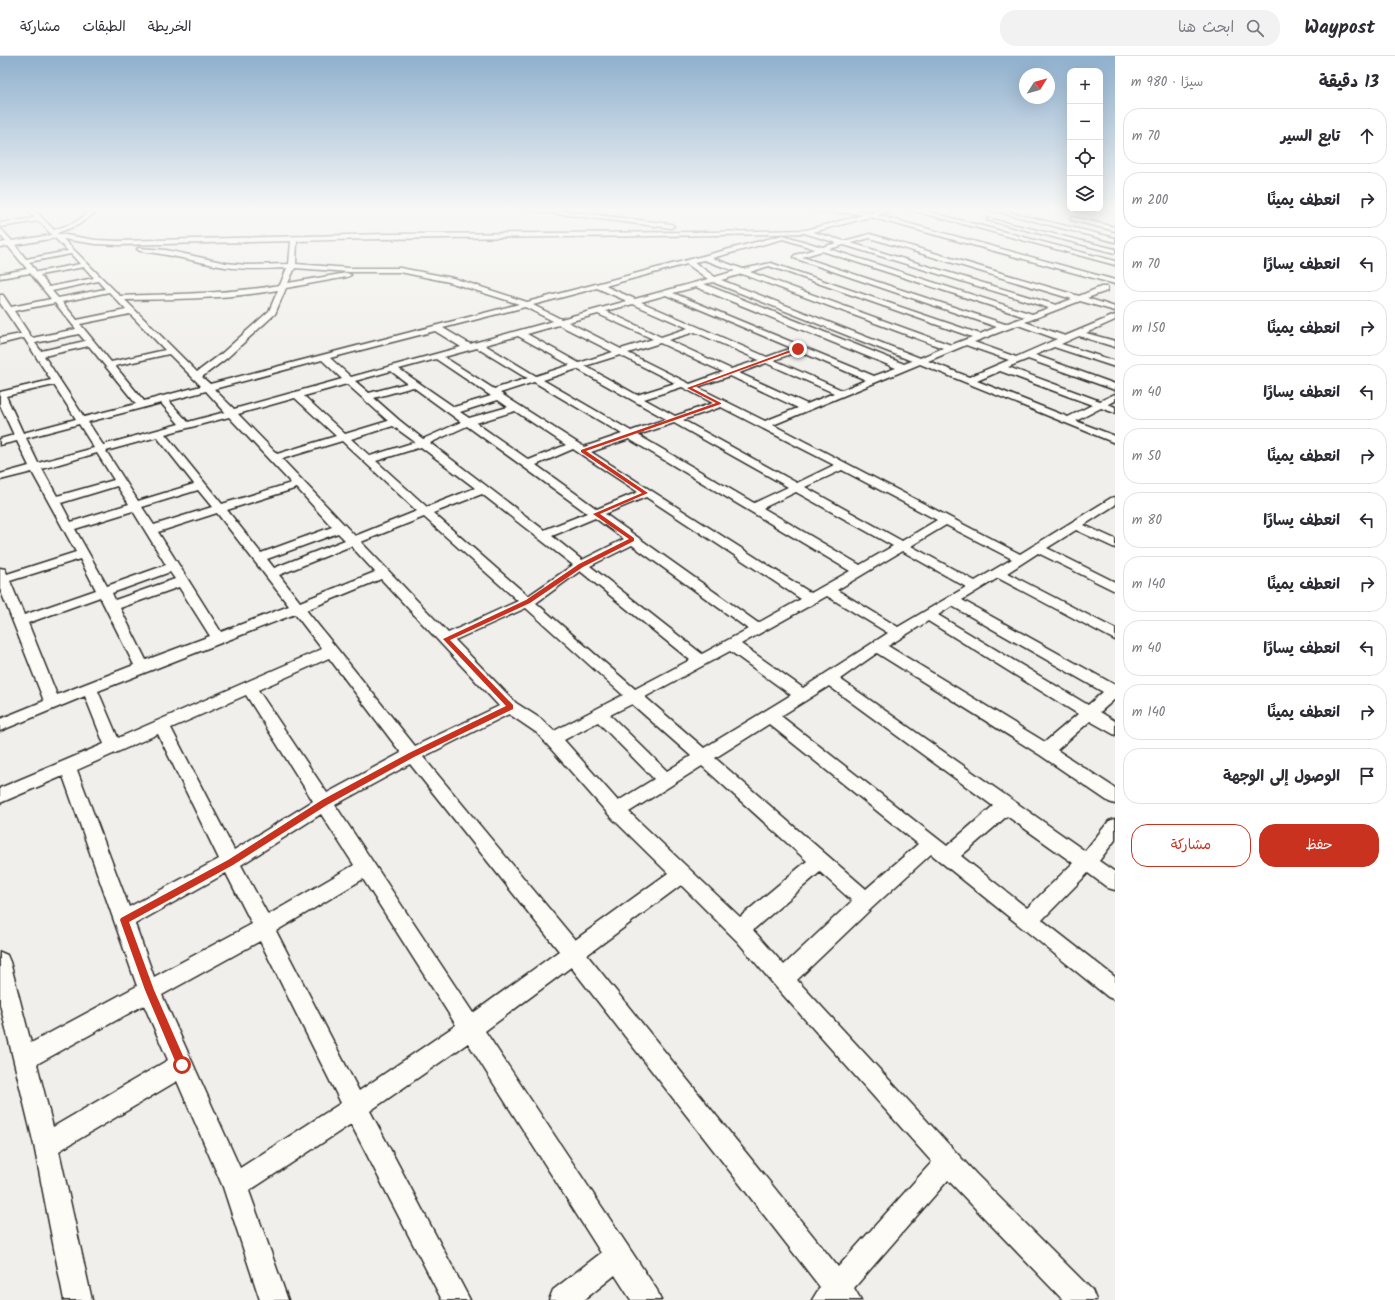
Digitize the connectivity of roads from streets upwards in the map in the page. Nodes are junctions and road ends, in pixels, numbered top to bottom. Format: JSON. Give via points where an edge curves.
{"nodes":[{"id":1,"x":29,"y":266,"type":"edge"},
{"id":2,"x":77,"y":266,"type":"edge"},
{"id":3,"x":86,"y":266,"type":"edge"},
{"id":4,"x":292,"y":266,"type":"edge"},
{"id":5,"x":293,"y":266,"type":"edge"},
{"id":6,"x":673,"y":266,"type":"edge"},
{"id":7,"x":694,"y":266,"type":"edge"},
{"id":8,"x":728,"y":266,"type":"edge"},
{"id":9,"x":761,"y":266,"type":"edge"},
{"id":10,"x":775,"y":266,"type":"edge"},
{"id":11,"x":830,"y":266,"type":"edge"},
{"id":12,"x":874,"y":266,"type":"edge"},
{"id":13,"x":898,"y":266,"type":"edge"},
{"id":14,"x":924,"y":266,"type":"edge"},
{"id":15,"x":961,"y":266,"type":"edge"},
{"id":16,"x":973,"y":266,"type":"edge"},
{"id":17,"x":1057,"y":266,"type":"edge"},
{"id":18,"x":372,"y":270,"type":"junction"},
{"id":19,"x":886,"y":270,"type":"junction"},
{"id":20,"x":742,"y":271,"type":"junction"},
{"id":21,"x":1016,"y":271,"type":"dead end"},
{"id":22,"x":34,"y":272,"type":"junction"},
{"id":23,"x":943,"y":272,"type":"junction"},
{"id":24,"x":0,"y":276,"type":"edge"},
{"id":25,"x":1004,"y":276,"type":"junction"},
{"id":26,"x":98,"y":279,"type":"junction"},
{"id":27,"x":714,"y":279,"type":"junction"},
{"id":28,"x":616,"y":281,"type":"junction"},
{"id":29,"x":919,"y":281,"type":"junction"},
{"id":30,"x":820,"y":282,"type":"junction"},
{"id":31,"x":1115,"y":282,"type":"edge"},
{"id":32,"x":696,"y":284,"type":"junction"},
{"id":33,"x":981,"y":284,"type":"junction"},
{"id":34,"x":1089,"y":284,"type":"dead end"},
{"id":35,"x":599,"y":286,"type":"junction"},
{"id":36,"x":285,"y":287,"type":"junction"},
{"id":37,"x":49,"y":289,"type":"junction"},
{"id":38,"x":893,"y":289,"type":"junction"},
{"id":39,"x":110,"y":290,"type":"junction"},
{"id":40,"x":794,"y":290,"type":"junction"},
{"id":41,"x":948,"y":290,"type":"junction"},
{"id":42,"x":665,"y":292,"type":"junction"},
{"id":43,"x":957,"y":293,"type":"junction"},
{"id":44,"x":650,"y":296,"type":"junction"},
{"id":45,"x":0,"y":298,"type":"edge"},
{"id":46,"x":118,"y":298,"type":"junction"},
{"id":47,"x":867,"y":298,"type":"junction"},
{"id":48,"x":1079,"y":298,"type":"junction"},
{"id":49,"x":818,"y":299,"type":"junction"},
{"id":50,"x":922,"y":299,"type":"junction"},
{"id":51,"x":57,"y":301,"type":"junction"},
{"id":52,"x":632,"y":301,"type":"junction"},
{"id":53,"x":526,"y":304,"type":"junction"},
{"id":54,"x":840,"y":307,"type":"junction"},
{"id":55,"x":1055,"y":307,"type":"junction"},
{"id":56,"x":788,"y":309,"type":"junction"},
{"id":57,"x":1115,"y":309,"type":"edge"},
{"id":58,"x":9,"y":310,"type":"junction"},
{"id":59,"x":130,"y":311,"type":"junction"},
{"id":60,"x":599,"y":311,"type":"junction"},
{"id":61,"x":772,"y":314,"type":"junction"},
{"id":62,"x":1031,"y":316,"type":"junction"},
{"id":63,"x":810,"y":317,"type":"junction"},
{"id":64,"x":1115,"y":317,"type":"edge"},
{"id":65,"x":560,"y":322,"type":"junction"},
{"id":66,"x":735,"y":322,"type":"junction"},
{"id":67,"x":1017,"y":322,"type":"junction"},
{"id":68,"x":1103,"y":322,"type":"junction"},
{"id":69,"x":794,"y":323,"type":"junction"},
{"id":70,"x":74,"y":324,"type":"junction"},
{"id":71,"x":1115,"y":326,"type":"edge"},
{"id":72,"x":1005,"y":327,"type":"junction"},
{"id":73,"x":437,"y":328,"type":"junction"},
{"id":74,"x":695,"y":329,"type":"junction"},
{"id":75,"x":80,"y":331,"type":"junction"},
{"id":76,"x":845,"y":331,"type":"junction"},
{"id":77,"x":703,"y":332,"type":"junction"},
{"id":78,"x":519,"y":333,"type":"junction"},
{"id":79,"x":761,"y":333,"type":"junction"},
{"id":80,"x":1078,"y":333,"type":"junction"},
{"id":81,"x":830,"y":337,"type":"junction"},
{"id":82,"x":980,"y":337,"type":"junction"},
{"id":83,"x":29,"y":338,"type":"junction"},
{"id":84,"x":659,"y":339,"type":"junction"},
{"id":85,"x":1065,"y":339,"type":"junction"},
{"id":86,"x":0,"y":341,"type":"edge"},
{"id":87,"x":966,"y":342,"type":"junction"},
{"id":88,"x":90,"y":343,"type":"junction"},
{"id":89,"x":479,"y":344,"type":"junction"},
{"id":90,"x":730,"y":344,"type":"junction"},
{"id":91,"x":1054,"y":344,"type":"junction"},
{"id":92,"x":1115,"y":344,"type":"edge"},
{"id":93,"x":468,"y":348,"type":"junction"},
{"id":94,"x":951,"y":348,"type":"junction"},
{"id":95,"x":798,"y":349,"type":"junction"},
{"id":96,"x":170,"y":351,"type":"junction"},
{"id":97,"x":619,"y":352,"type":"junction"},
{"id":98,"x":40,"y":354,"type":"junction"},
{"id":99,"x":437,"y":356,"type":"junction"},
{"id":100,"x":1026,"y":356,"type":"junction"},
{"id":101,"x":323,"y":357,"type":"junction"},
{"id":102,"x":765,"y":360,"type":"junction"},
{"id":103,"x":1016,"y":360,"type":"junction"},
{"id":104,"x":921,"y":361,"type":"junction"},
{"id":105,"x":1115,"y":364,"type":"edge"},
{"id":106,"x":109,"y":365,"type":"junction"},
{"id":107,"x":577,"y":365,"type":"junction"},
{"id":108,"x":999,"y":367,"type":"junction"},
{"id":109,"x":392,"y":368,"type":"junction"},
{"id":110,"x":905,"y":368,"type":"junction"},
{"id":111,"x":730,"y":372,"type":"junction"},
{"id":112,"x":535,"y":379,"type":"junction"},
{"id":113,"x":347,"y":380,"type":"junction"},
{"id":114,"x":875,"y":380,"type":"junction"},
{"id":115,"x":57,"y":381,"type":"junction"},
{"id":116,"x":969,"y":381,"type":"junction"},
{"id":117,"x":202,"y":382,"type":"junction"},
{"id":118,"x":413,"y":384,"type":"junction"},
{"id":119,"x":685,"y":386,"type":"junction"},
{"id":120,"x":1115,"y":387,"type":"edge"},
{"id":121,"x":841,"y":393,"type":"junction"},
{"id":122,"x":296,"y":394,"type":"junction"},
{"id":123,"x":497,"y":394,"type":"junction"},
{"id":124,"x":0,"y":395,"type":"edge"},
{"id":125,"x":366,"y":397,"type":"junction"},
{"id":126,"x":1115,"y":397,"type":"edge"},
{"id":127,"x":637,"y":398,"type":"junction"},
{"id":128,"x":164,"y":399,"type":"junction"},
{"id":129,"x":142,"y":404,"type":"junction"},
{"id":130,"x":719,"y":404,"type":"junction"},
{"id":131,"x":1100,"y":405,"type":"junction"},
{"id":132,"x":517,"y":407,"type":"junction"},
{"id":133,"x":807,"y":408,"type":"junction"},
{"id":134,"x":1115,"y":410,"type":"edge"},
{"id":135,"x":452,"y":411,"type":"junction"},
{"id":136,"x":231,"y":413,"type":"junction"},
{"id":137,"x":674,"y":419,"type":"junction"},
{"id":138,"x":82,"y":420,"type":"junction"},
{"id":139,"x":1068,"y":421,"type":"junction"},
{"id":140,"x":395,"y":422,"type":"junction"},
{"id":141,"x":468,"y":422,"type":"junction"},
{"id":142,"x":186,"y":425,"type":"junction"},
{"id":143,"x":765,"y":425,"type":"junction"},
{"id":144,"x":159,"y":433,"type":"junction"},
{"id":145,"x":628,"y":435,"type":"junction"},
{"id":146,"x":20,"y":437,"type":"junction"},
{"id":147,"x":343,"y":438,"type":"junction"},
{"id":148,"x":1115,"y":440,"type":"edge"},
{"id":149,"x":0,"y":442,"type":"edge"},
{"id":150,"x":422,"y":443,"type":"junction"},
{"id":151,"x":579,"y":448,"type":"junction"},
{"id":152,"x":100,"y":449,"type":"junction"},
{"id":153,"x":274,"y":458,"type":"junction"},
{"id":154,"x":368,"y":460,"type":"junction"},
{"id":155,"x":527,"y":465,"type":"junction"},
{"id":156,"x":841,"y":466,"type":"junction"},
{"id":157,"x":35,"y":467,"type":"junction"},
{"id":158,"x":0,"y":477,"type":"edge"},
{"id":159,"x":121,"y":481,"type":"junction"},
{"id":160,"x":298,"y":484,"type":"junction"},
{"id":161,"x":202,"y":485,"type":"junction"},
{"id":162,"x":795,"y":487,"type":"junction"},
{"id":163,"x":483,"y":489,"type":"junction"},
{"id":164,"x":646,"y":493,"type":"junction"},
{"id":165,"x":54,"y":501,"type":"junction"},
{"id":166,"x":1112,"y":504,"type":"edge"},
{"id":167,"x":137,"y":505,"type":"junction"},
{"id":168,"x":755,"y":507,"type":"junction"},
{"id":169,"x":220,"y":508,"type":"junction"},
{"id":170,"x":425,"y":512,"type":"junction"},
{"id":171,"x":596,"y":514,"type":"junction"},
{"id":172,"x":946,"y":520,"type":"junction"},
{"id":173,"x":1075,"y":525,"type":"junction"},
{"id":174,"x":68,"y":527,"type":"junction"},
{"id":175,"x":340,"y":528,"type":"junction"},
{"id":176,"x":151,"y":530,"type":"junction"},
{"id":177,"x":543,"y":535,"type":"junction"},
{"id":178,"x":632,"y":540,"type":"junction"},
{"id":179,"x":353,"y":542,"type":"junction"},
{"id":180,"x":1115,"y":544,"type":"edge"},
{"id":181,"x":902,"y":546,"type":"junction"},
{"id":182,"x":1038,"y":548,"type":"junction"},
{"id":183,"x":83,"y":554,"type":"junction"},
{"id":184,"x":259,"y":558,"type":"junction"},
{"id":185,"x":1021,"y":559,"type":"junction"},
{"id":186,"x":581,"y":565,"type":"junction"},
{"id":187,"x":173,"y":567,"type":"junction"},
{"id":188,"x":860,"y":571,"type":"junction"},
{"id":189,"x":383,"y":573,"type":"junction"},
{"id":190,"x":998,"y":573,"type":"junction"},
{"id":191,"x":271,"y":574,"type":"junction"},
{"id":192,"x":1,"y":577,"type":"edge"},
{"id":193,"x":182,"y":581,"type":"junction"},
{"id":194,"x":1115,"y":586,"type":"edge"},
{"id":195,"x":976,"y":587,"type":"junction"},
{"id":196,"x":827,"y":590,"type":"junction"},
{"id":197,"x":104,"y":591,"type":"junction"},
{"id":198,"x":811,"y":599,"type":"junction"},
{"id":199,"x":953,"y":601,"type":"junction"},
{"id":200,"x":528,"y":602,"type":"junction"},
{"id":201,"x":112,"y":606,"type":"junction"},
{"id":202,"x":298,"y":608,"type":"junction"},
{"id":203,"x":928,"y":615,"type":"junction"},
{"id":204,"x":20,"y":621,"type":"junction"},
{"id":205,"x":758,"y":629,"type":"junction"},
{"id":206,"x":898,"y":633,"type":"junction"},
{"id":207,"x":1115,"y":635,"type":"edge"},
{"id":208,"x":218,"y":638,"type":"junction"},
{"id":209,"x":446,"y":639,"type":"junction"},
{"id":210,"x":731,"y":644,"type":"junction"},
{"id":211,"x":877,"y":646,"type":"junction"},
{"id":212,"x":331,"y":651,"type":"junction"},
{"id":213,"x":701,"y":661,"type":"junction"},
{"id":214,"x":142,"y":667,"type":"junction"},
{"id":215,"x":829,"y":678,"type":"junction"},
{"id":216,"x":89,"y":688,"type":"junction"},
{"id":217,"x":249,"y":688,"type":"junction"},
{"id":218,"x":1114,"y":691,"type":"edge"},
{"id":219,"x":802,"y":695,"type":"junction"},
{"id":220,"x":633,"y":696,"type":"junction"},
{"id":221,"x":53,"y":704,"type":"junction"},
{"id":222,"x":510,"y":707,"type":"junction"},
{"id":223,"x":599,"y":714,"type":"junction"},
{"id":224,"x":1089,"y":714,"type":"junction"},
{"id":225,"x":769,"y":715,"type":"junction"},
{"id":226,"x":0,"y":725,"type":"edge"},
{"id":227,"x":162,"y":726,"type":"junction"},
{"id":228,"x":1115,"y":729,"type":"edge"},
{"id":229,"x":552,"y":739,"type":"junction"},
{"id":230,"x":114,"y":747,"type":"junction"},
{"id":231,"x":1046,"y":751,"type":"junction"},
{"id":232,"x":412,"y":755,"type":"junction"},
{"id":233,"x":703,"y":756,"type":"junction"},
{"id":234,"x":68,"y":768,"type":"junction"},
{"id":235,"x":665,"y":780,"type":"junction"},
{"id":236,"x":1,"y":791,"type":"edge"},
{"id":237,"x":1115,"y":797,"type":"edge"},
{"id":238,"x":324,"y":802,"type":"junction"},
{"id":239,"x":1006,"y":806,"type":"junction"},
{"id":240,"x":616,"y":811,"type":"junction"},
{"id":241,"x":1115,"y":826,"type":"edge"},
{"id":242,"x":930,"y":844,"type":"junction"},
{"id":243,"x":948,"y":856,"type":"junction"},
{"id":244,"x":820,"y":861,"type":"junction"},
{"id":245,"x":230,"y":862,"type":"junction"},
{"id":246,"x":1087,"y":862,"type":"junction"},
{"id":247,"x":366,"y":867,"type":"junction"},
{"id":248,"x":681,"y":874,"type":"junction"},
{"id":249,"x":1115,"y":882,"type":"edge"},
{"id":250,"x":866,"y":902,"type":"junction"},
{"id":251,"x":124,"y":920,"type":"junction"},
{"id":252,"x":1027,"y":921,"type":"junction"},
{"id":253,"x":264,"y":928,"type":"junction"},
{"id":254,"x":740,"y":929,"type":"junction"},
{"id":255,"x":573,"y":953,"type":"junction"},
{"id":256,"x":1,"y":968,"type":"edge"},
{"id":257,"x":783,"y":980,"type":"junction"},
{"id":258,"x":149,"y":990,"type":"junction"},
{"id":259,"x":1115,"y":990,"type":"edge"},
{"id":260,"x":471,"y":1028,"type":"junction"},
{"id":261,"x":24,"y":1059,"type":"junction"},
{"id":262,"x":182,"y":1065,"type":"junction"},
{"id":263,"x":356,"y":1107,"type":"junction"},
{"id":264,"x":46,"y":1145,"type":"junction"},
{"id":265,"x":948,"y":1162,"type":"junction"},
{"id":266,"x":235,"y":1186,"type":"junction"},
{"id":267,"x":618,"y":1256,"type":"junction"},
{"id":268,"x":837,"y":1296,"type":"edge"},
{"id":269,"x":78,"y":1300,"type":"edge"},
{"id":270,"x":274,"y":1300,"type":"edge"},
{"id":271,"x":456,"y":1300,"type":"edge"},
{"id":272,"x":563,"y":1300,"type":"edge"},
{"id":273,"x":647,"y":1300,"type":"edge"},
{"id":274,"x":1082,"y":1300,"type":"edge"}],
"edges":[{"from":1,"to":22,"type":"street"},
{"from":2,"to":22,"type":"street"},
{"from":3,"to":26,"type":"street"},
{"from":4,"to":36,"type":"street"},
{"from":5,"to":18,"type":"street"},
{"from":6,"to":28,"type":"street"},
{"from":7,"to":27,"type":"street"},
{"from":8,"to":20,"type":"street"},
{"from":9,"to":20,"type":"street"},
{"from":10,"to":30,"type":"street"},
{"from":11,"to":38,"type":"street"},
{"from":12,"to":19,"type":"street"},
{"from":13,"to":19,"type":"street"},
{"from":14,"to":23,"type":"street"},
{"from":15,"to":23,"type":"street"},
{"from":16,"to":25,"type":"street"},
{"from":17,"to":31,"type":"street"},
{"from":18,"to":36,"type":"street"},
{"from":18,"to":53,"type":"street","via":[[400,270],[422,274]]},
{"from":19,"to":29,"type":"street"},
{"from":20,"to":27,"type":"street"},
{"from":20,"to":40,"type":"street"},
{"from":21,"to":25,"type":"street"},
{"from":22,"to":24,"type":"street"},
{"from":22,"to":37,"type":"street"},
{"from":23,"to":33,"type":"street"},
{"from":25,"to":48,"type":"street"},
{"from":26,"to":37,"type":"street"},
{"from":26,"to":39,"type":"street"},
{"from":27,"to":32,"type":"street"},
{"from":27,"to":56,"type":"street"},
{"from":28,"to":35,"type":"street"},
{"from":28,"to":44,"type":"street"},
{"from":29,"to":38,"type":"street"},
{"from":29,"to":41,"type":"street"},
{"from":30,"to":40,"type":"street"},
{"from":30,"to":47,"type":"street"},
{"from":32,"to":42,"type":"street"},
{"from":32,"to":61,"type":"street"},
{"from":33,"to":43,"type":"street"},
{"from":33,"to":55,"type":"street"},
{"from":34,"to":48,"type":"street","via":[[1107,289]]},
{"from":35,"to":52,"type":"street"},
{"from":35,"to":53,"type":"street"},
{"from":36,"to":46,"type":"street","via":[[198,296]]},
{"from":36,"to":117,"type":"street","via":[[269,316],[224,356]]},
{"from":37,"to":51,"type":"street"},
{"from":38,"to":47,"type":"street"},
{"from":38,"to":50,"type":"street"},
{"from":39,"to":46,"type":"street"},
{"from":39,"to":51,"type":"street"},
{"from":40,"to":49,"type":"street"},
{"from":41,"to":43,"type":"street"},
{"from":41,"to":50,"type":"street"},
{"from":42,"to":44,"type":"street"},
{"from":42,"to":66,"type":"street"},
{"from":43,"to":62,"type":"street"},
{"from":44,"to":52,"type":"street"},
{"from":45,"to":58,"type":"street"},
{"from":46,"to":59,"type":"street"},
{"from":47,"to":54,"type":"street"},
{"from":47,"to":82,"type":"street"},
{"from":48,"to":55,"type":"street"},
{"from":48,"to":57,"type":"street"},
{"from":49,"to":54,"type":"street"},
{"from":49,"to":56,"type":"street"},
{"from":50,"to":72,"type":"street"},
{"from":51,"to":58,"type":"street"},
{"from":51,"to":70,"type":"street"},
{"from":52,"to":60,"type":"street"},
{"from":52,"to":74,"type":"street"},
{"from":53,"to":65,"type":"street"},
{"from":53,"to":73,"type":"street"},
{"from":54,"to":63,"type":"street"},
{"from":54,"to":94,"type":"street"},
{"from":55,"to":62,"type":"street"},
{"from":56,"to":61,"type":"street"},
{"from":56,"to":63,"type":"street"},
{"from":58,"to":83,"type":"street"},
{"from":59,"to":70,"type":"street"},
{"from":59,"to":96,"type":"street"},
{"from":60,"to":65,"type":"street"},
{"from":60,"to":84,"type":"street"},
{"from":61,"to":69,"type":"street"},
{"from":62,"to":67,"type":"street"},
{"from":63,"to":76,"type":"street"},
{"from":64,"to":68,"type":"street"},
{"from":65,"to":78,"type":"street"},
{"from":65,"to":97,"type":"street"},
{"from":66,"to":77,"type":"street"},
{"from":66,"to":79,"type":"street"},
{"from":67,"to":72,"type":"street"},
{"from":67,"to":85,"type":"street"},
{"from":68,"to":71,"type":"street"},
{"from":68,"to":80,"type":"street"},
{"from":69,"to":79,"type":"street"},
{"from":69,"to":81,"type":"street"},
{"from":70,"to":75,"type":"street"},
{"from":72,"to":82,"type":"street"},
{"from":73,"to":93,"type":"street"},
{"from":73,"to":101,"type":"street"},
{"from":74,"to":77,"type":"street"},
{"from":74,"to":84,"type":"street"},
{"from":75,"to":83,"type":"street"},
{"from":75,"to":88,"type":"street"},
{"from":76,"to":81,"type":"street"},
{"from":76,"to":104,"type":"street"},
{"from":77,"to":90,"type":"street"},
{"from":78,"to":89,"type":"street"},
{"from":78,"to":107,"type":"street"},
{"from":79,"to":90,"type":"street"},
{"from":79,"to":95,"type":"street"},
{"from":80,"to":85,"type":"street"},
{"from":80,"to":92,"type":"street"},
{"from":81,"to":110,"type":"street"},
{"from":82,"to":87,"type":"street"},
{"from":83,"to":86,"type":"street"},
{"from":83,"to":98,"type":"street"},
{"from":84,"to":97,"type":"street"},
{"from":84,"to":111,"type":"street"},
{"from":85,"to":91,"type":"street"},
{"from":87,"to":94,"type":"street"},
{"from":87,"to":103,"type":"street"},
{"from":88,"to":98,"type":"street"},
{"from":88,"to":106,"type":"street"},
{"from":89,"to":93,"type":"street"},
{"from":89,"to":112,"type":"street"},
{"from":90,"to":102,"type":"street"},
{"from":91,"to":100,"type":"street"},
{"from":91,"to":105,"type":"street"},
{"from":93,"to":99,"type":"street"},
{"from":94,"to":104,"type":"street"},
{"from":95,"to":102,"type":"street"},
{"from":95,"to":114,"type":"street"},
{"from":96,"to":106,"type":"street"},
{"from":96,"to":117,"type":"street"},
{"from":97,"to":107,"type":"street"},
{"from":97,"to":119,"type":"street"},
{"from":98,"to":115,"type":"street"},
{"from":99,"to":109,"type":"street"},
{"from":99,"to":123,"type":"street"},
{"from":100,"to":103,"type":"street"},
{"from":100,"to":120,"type":"street"},
{"from":101,"to":113,"type":"street"},
{"from":101,"to":117,"type":"street"},
{"from":102,"to":111,"type":"street"},
{"from":102,"to":121,"type":"street"},
{"from":103,"to":108,"type":"street"},
{"from":104,"to":110,"type":"street"},
{"from":104,"to":116,"type":"street"},
{"from":106,"to":129,"type":"street"},
{"from":107,"to":112,"type":"street"},
{"from":107,"to":127,"type":"street"},
{"from":108,"to":116,"type":"street"},
{"from":108,"to":131,"type":"street"},
{"from":109,"to":113,"type":"street"},
{"from":109,"to":118,"type":"street"},
{"from":110,"to":114,"type":"street"},
{"from":111,"to":119,"type":"street"},
{"from":111,"to":133,"type":"street"},
{"from":112,"to":123,"type":"street"},
{"from":112,"to":145,"type":"street"},
{"from":113,"to":122,"type":"street"},
{"from":113,"to":125,"type":"street"},
{"from":114,"to":121,"type":"street"},
{"from":115,"to":124,"type":"street"},
{"from":115,"to":138,"type":"street"},
{"from":116,"to":139,"type":"street"},
{"from":117,"to":128,"type":"street"},
{"from":117,"to":136,"type":"street"},
{"from":118,"to":125,"type":"street"},
{"from":118,"to":135,"type":"street"},
{"from":119,"to":127,"type":"street"},
{"from":119,"to":130,"type":"street"},
{"from":121,"to":133,"type":"street"},
{"from":122,"to":136,"type":"street"},
{"from":122,"to":147,"type":"street"},
{"from":123,"to":132,"type":"street"},
{"from":123,"to":135,"type":"street"},
{"from":124,"to":146,"type":"street"},
{"from":125,"to":140,"type":"street"},
{"from":126,"to":131,"type":"street"},
{"from":127,"to":137,"type":"street"},
{"from":128,"to":129,"type":"street"},
{"from":128,"to":142,"type":"street"},
{"from":129,"to":138,"type":"street"},
{"from":130,"to":137,"type":"street"},
{"from":130,"to":143,"type":"street"},
{"from":131,"to":134,"type":"street"},
{"from":131,"to":139,"type":"street"},
{"from":132,"to":141,"type":"street"},
{"from":132,"to":151,"type":"street"},
{"from":133,"to":143,"type":"street"},
{"from":135,"to":141,"type":"street"},
{"from":136,"to":142,"type":"street"},
{"from":136,"to":153,"type":"street"},
{"from":137,"to":145,"type":"street"},
{"from":137,"to":162,"type":"street"},
{"from":138,"to":146,"type":"street"},
{"from":138,"to":152,"type":"street"},
{"from":139,"to":148,"type":"street"},
{"from":140,"to":147,"type":"street"},
{"from":140,"to":150,"type":"street"},
{"from":141,"to":150,"type":"street"},
{"from":141,"to":155,"type":"street"},
{"from":142,"to":144,"type":"street"},
{"from":143,"to":156,"type":"street"},
{"from":144,"to":152,"type":"street"},
{"from":144,"to":161,"type":"street"},
{"from":145,"to":151,"type":"street"},
{"from":145,"to":168,"type":"street"},
{"from":146,"to":149,"type":"street"},
{"from":146,"to":157,"type":"street"},
{"from":147,"to":153,"type":"street"},
{"from":147,"to":154,"type":"street"},
{"from":150,"to":154,"type":"street"},
{"from":150,"to":163,"type":"street"},
{"from":151,"to":155,"type":"street"},
{"from":151,"to":164,"type":"street"},
{"from":152,"to":157,"type":"street"},
{"from":152,"to":159,"type":"street"},
{"from":153,"to":160,"type":"street"},
{"from":154,"to":170,"type":"street"},
{"from":155,"to":171,"type":"street"},
{"from":156,"to":162,"type":"street"},
{"from":156,"to":172,"type":"street"},
{"from":157,"to":158,"type":"street"},
{"from":157,"to":165,"type":"street"},
{"from":159,"to":165,"type":"street"},
{"from":159,"to":167,"type":"street"},
{"from":160,"to":169,"type":"street"},
{"from":160,"to":175,"type":"street"},
{"from":161,"to":167,"type":"street"},
{"from":161,"to":169,"type":"street"},
{"from":162,"to":168,"type":"street"},
{"from":162,"to":181,"type":"street"},
{"from":163,"to":170,"type":"street"},
{"from":163,"to":177,"type":"street"},
{"from":164,"to":171,"type":"street"},
{"from":164,"to":198,"type":"street"},
{"from":165,"to":174,"type":"street"},
{"from":166,"to":173,"type":"street"},
{"from":167,"to":174,"type":"street"},
{"from":167,"to":176,"type":"street"},
{"from":168,"to":188,"type":"street"},
{"from":169,"to":176,"type":"street"},
{"from":169,"to":184,"type":"street"},
{"from":170,"to":179,"type":"street"},
{"from":170,"to":200,"type":"street"},
{"from":171,"to":177,"type":"street"},
{"from":171,"to":178,"type":"street"},
{"from":172,"to":181,"type":"street"},
{"from":172,"to":185,"type":"street"},
{"from":173,"to":180,"type":"street"},
{"from":173,"to":182,"type":"street"},
{"from":174,"to":183,"type":"street"},
{"from":175,"to":179,"type":"street"},
{"from":175,"to":184,"type":"street"},
{"from":176,"to":187,"type":"street"},
{"from":177,"to":186,"type":"street"},
{"from":178,"to":186,"type":"street"},
{"from":178,"to":205,"type":"street"},
{"from":179,"to":189,"type":"street"},
{"from":179,"to":191,"type":"street"},
{"from":181,"to":188,"type":"street"},
{"from":181,"to":195,"type":"street"},
{"from":182,"to":185,"type":"street"},
{"from":182,"to":194,"type":"street"},
{"from":183,"to":192,"type":"street"},
{"from":183,"to":197,"type":"street"},
{"from":184,"to":191,"type":"street"},
{"from":185,"to":190,"type":"street"},
{"from":186,"to":200,"type":"street"},
{"from":186,"to":213,"type":"street"},
{"from":187,"to":193,"type":"street"},
{"from":187,"to":197,"type":"street"},
{"from":188,"to":196,"type":"street"},
{"from":189,"to":202,"type":"street"},
{"from":189,"to":209,"type":"street"},
{"from":190,"to":195,"type":"street"},
{"from":190,"to":207,"type":"street"},
{"from":191,"to":202,"type":"street"},
{"from":192,"to":204,"type":"street"},
{"from":193,"to":201,"type":"street"},
{"from":193,"to":208,"type":"street"},
{"from":195,"to":199,"type":"street"},
{"from":196,"to":198,"type":"street"},
{"from":196,"to":206,"type":"street"},
{"from":197,"to":201,"type":"street"},
{"from":197,"to":204,"type":"street"},
{"from":198,"to":205,"type":"street"},
{"from":199,"to":203,"type":"street"},
{"from":199,"to":218,"type":"street"},
{"from":200,"to":209,"type":"street"},
{"from":200,"to":220,"type":"street"},
{"from":201,"to":214,"type":"street"},
{"from":202,"to":208,"type":"street"},
{"from":202,"to":212,"type":"street"},
{"from":203,"to":206,"type":"street"},
{"from":203,"to":224,"type":"street"},
{"from":204,"to":221,"type":"street"},
{"from":205,"to":210,"type":"street"},
{"from":206,"to":211,"type":"street"},
{"from":208,"to":214,"type":"street"},
{"from":209,"to":222,"type":"street"},
{"from":210,"to":213,"type":"street"},
{"from":210,"to":219,"type":"street"},
{"from":211,"to":215,"type":"street"},
{"from":211,"to":231,"type":"street"},
{"from":212,"to":217,"type":"street"},
{"from":212,"to":232,"type":"street"},
{"from":213,"to":220,"type":"street"},
{"from":214,"to":216,"type":"street"},
{"from":215,"to":219,"type":"street"},
{"from":215,"to":239,"type":"street"},
{"from":216,"to":221,"type":"street"},
{"from":216,"to":230,"type":"street"},
{"from":217,"to":227,"type":"street"},
{"from":217,"to":238,"type":"street"},
{"from":218,"to":224,"type":"street"},
{"from":219,"to":225,"type":"street"},
{"from":220,"to":223,"type":"street"},
{"from":220,"to":233,"type":"street"},
{"from":221,"to":226,"type":"street"},
{"from":222,"to":229,"type":"street","via":[[541,728]]},
{"from":222,"to":232,"type":"street"},
{"from":223,"to":229,"type":"street"},
{"from":223,"to":235,"type":"street"},
{"from":224,"to":228,"type":"street"},
{"from":224,"to":231,"type":"street"},
{"from":225,"to":233,"type":"street"},
{"from":225,"to":242,"type":"street"},
{"from":227,"to":230,"type":"street"},
{"from":227,"to":245,"type":"street"},
{"from":229,"to":240,"type":"street"},
{"from":230,"to":234,"type":"street"},
{"from":231,"to":237,"type":"street"},
{"from":232,"to":238,"type":"street"},
{"from":232,"to":255,"type":"street"},
{"from":233,"to":235,"type":"street"},
{"from":233,"to":244,"type":"street"},
{"from":234,"to":236,"type":"street"},
{"from":234,"to":251,"type":"street"},
{"from":235,"to":240,"type":"street"},
{"from":238,"to":245,"type":"street"},
{"from":238,"to":247,"type":"street"},
{"from":239,"to":243,"type":"street"},
{"from":239,"to":246,"type":"street"},
{"from":240,"to":248,"type":"street"},
{"from":241,"to":246,"type":"street"},
{"from":242,"to":243,"type":"street"},
{"from":242,"to":250,"type":"street"},
{"from":243,"to":252,"type":"street"},
{"from":244,"to":250,"type":"street"},
{"from":244,"to":254,"type":"street"},
{"from":245,"to":251,"type":"street"},
{"from":245,"to":253,"type":"street"},
{"from":246,"to":249,"type":"street"},
{"from":246,"to":252,"type":"street"},
{"from":247,"to":253,"type":"street"},
{"from":247,"to":260,"type":"street"},
{"from":248,"to":254,"type":"street"},
{"from":248,"to":255,"type":"street"},
{"from":250,"to":257,"type":"street"},
{"from":251,"to":258,"type":"street"},
{"from":252,"to":259,"type":"street"},
{"from":253,"to":258,"type":"street"},
{"from":253,"to":263,"type":"street"},
{"from":254,"to":257,"type":"street"},
{"from":255,"to":260,"type":"street"},
{"from":255,"to":268,"type":"street"},
{"from":256,"to":261,"type":"street"},
{"from":257,"to":265,"type":"street"},
{"from":258,"to":261,"type":"street"},
{"from":258,"to":262,"type":"street"},
{"from":260,"to":263,"type":"street"},
{"from":260,"to":267,"type":"street"},
{"from":261,"to":264,"type":"street"},
{"from":262,"to":264,"type":"street"},
{"from":262,"to":266,"type":"street"},
{"from":263,"to":266,"type":"street"},
{"from":263,"to":271,"type":"street"},
{"from":264,"to":269,"type":"street"},
{"from":265,"to":268,"type":"street"},
{"from":265,"to":274,"type":"street"},
{"from":266,"to":270,"type":"street"},
{"from":267,"to":272,"type":"street"},
{"from":267,"to":273,"type":"street"}]}
